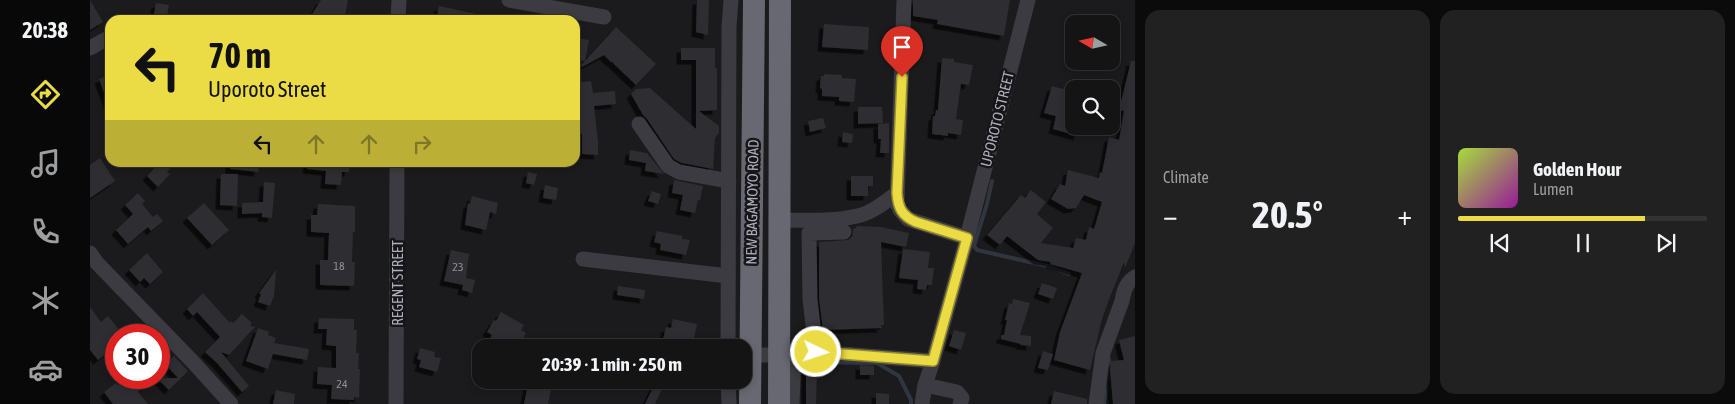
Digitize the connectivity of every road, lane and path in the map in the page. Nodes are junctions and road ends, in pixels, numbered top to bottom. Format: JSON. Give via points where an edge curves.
{"nodes":[{"id":1,"x":398,"y":0,"type":"edge"},
{"id":2,"x":508,"y":0,"type":"edge"},
{"id":3,"x":730,"y":0,"type":"edge"},
{"id":4,"x":754,"y":0,"type":"edge"},
{"id":5,"x":780,"y":0,"type":"edge"},
{"id":6,"x":904,"y":0,"type":"edge"},
{"id":7,"x":1028,"y":0,"type":"edge"},
{"id":8,"x":398,"y":15,"type":"edge"},
{"id":9,"x":604,"y":17,"type":"dead end"},
{"id":10,"x":105,"y":40,"type":"edge"},
{"id":11,"x":90,"y":48,"type":"edge"},
{"id":12,"x":638,"y":124,"type":"dead end"},
{"id":13,"x":398,"y":167,"type":"edge"},
{"id":14,"x":729,"y":181,"type":"junction"},
{"id":15,"x":897,"y":193,"type":"junction"},
{"id":16,"x":780,"y":220,"type":"junction"},
{"id":17,"x":844,"y":232,"type":"dead end"},
{"id":18,"x":967,"y":238,"type":"junction"},
{"id":19,"x":90,"y":253,"type":"edge"},
{"id":20,"x":583,"y":260,"type":"dead end"},
{"id":21,"x":728,"y":276,"type":"junction"},
{"id":22,"x":1135,"y":277,"type":"edge"},
{"id":23,"x":728,"y":339,"type":"edge"},
{"id":24,"x":751,"y":339,"type":"edge"},
{"id":25,"x":816,"y":352,"type":"junction"},
{"id":26,"x":752,"y":355,"type":"edge"},
{"id":27,"x":786,"y":355,"type":"junction"},
{"id":28,"x":933,"y":361,"type":"junction"},
{"id":29,"x":924,"y":385,"type":"junction"},
{"id":30,"x":728,"y":389,"type":"edge"},
{"id":31,"x":750,"y":389,"type":"edge"},
{"id":32,"x":231,"y":404,"type":"edge"},
{"id":33,"x":396,"y":404,"type":"edge"},
{"id":34,"x":729,"y":404,"type":"edge"},
{"id":35,"x":750,"y":404,"type":"edge"},
{"id":36,"x":779,"y":404,"type":"edge"},
{"id":37,"x":792,"y":404,"type":"edge"},
{"id":38,"x":922,"y":404,"type":"edge"},
{"id":39,"x":960,"y":404,"type":"edge"},
{"id":40,"x":1096,"y":404,"type":"edge"}],
"edges":[{"from":1,"to":8,"type":"street"},
{"from":2,"to":9,"type":"street"},
{"from":3,"to":14,"type":"street"},
{"from":4,"to":24,"type":"highway","name":"NEW BAGAMOYO ROAD"},
{"from":5,"to":16,"type":"highway","name":"NEW BAGAMOYO ROAD"},
{"from":6,"to":15,"type":"street"},
{"from":7,"to":18,"type":"street","name":"UPOROTO STREET"},
{"from":10,"to":11,"type":"street"},
{"from":12,"to":14,"type":"street","via":[[668,166],[679,172]]},
{"from":13,"to":33,"type":"street","name":"REGENT STREET"},
{"from":14,"to":21,"type":"street"},
{"from":15,"to":16,"type":"street","via":[[858,216]]},
{"from":15,"to":18,"type":"street","via":[[897,203],[908,219]]},
{"from":16,"to":27,"type":"highway","name":"NEW BAGAMOYO ROAD"},
{"from":17,"to":25,"type":"street","via":[[809,233],[810,299]]},
{"from":18,"to":28,"type":"street","name":"UPOROTO STREET"},
{"from":19,"to":32,"type":"street"},
{"from":20,"to":21,"type":"street"},
{"from":21,"to":23,"type":"street"},
{"from":22,"to":40,"type":"street","via":[[1128,282],[1103,353]]},
{"from":25,"to":27,"type":"street"},
{"from":25,"to":28,"type":"street"},
{"from":26,"to":27,"type":"street"},
{"from":27,"to":36,"type":"highway","name":"NEW BAGAMOYO ROAD"},
{"from":27,"to":37,"type":"street"},
{"from":28,"to":29,"type":"street","name":"UPOROTO STREET"},
{"from":29,"to":38,"type":"street","name":"UPOROTO STREET"},
{"from":29,"to":39,"type":"street","via":[[957,392],[962,398]]},
{"from":30,"to":34,"type":"street"},
{"from":31,"to":35,"type":"highway","name":"NEW BAGAMOYO ROAD"}]}
